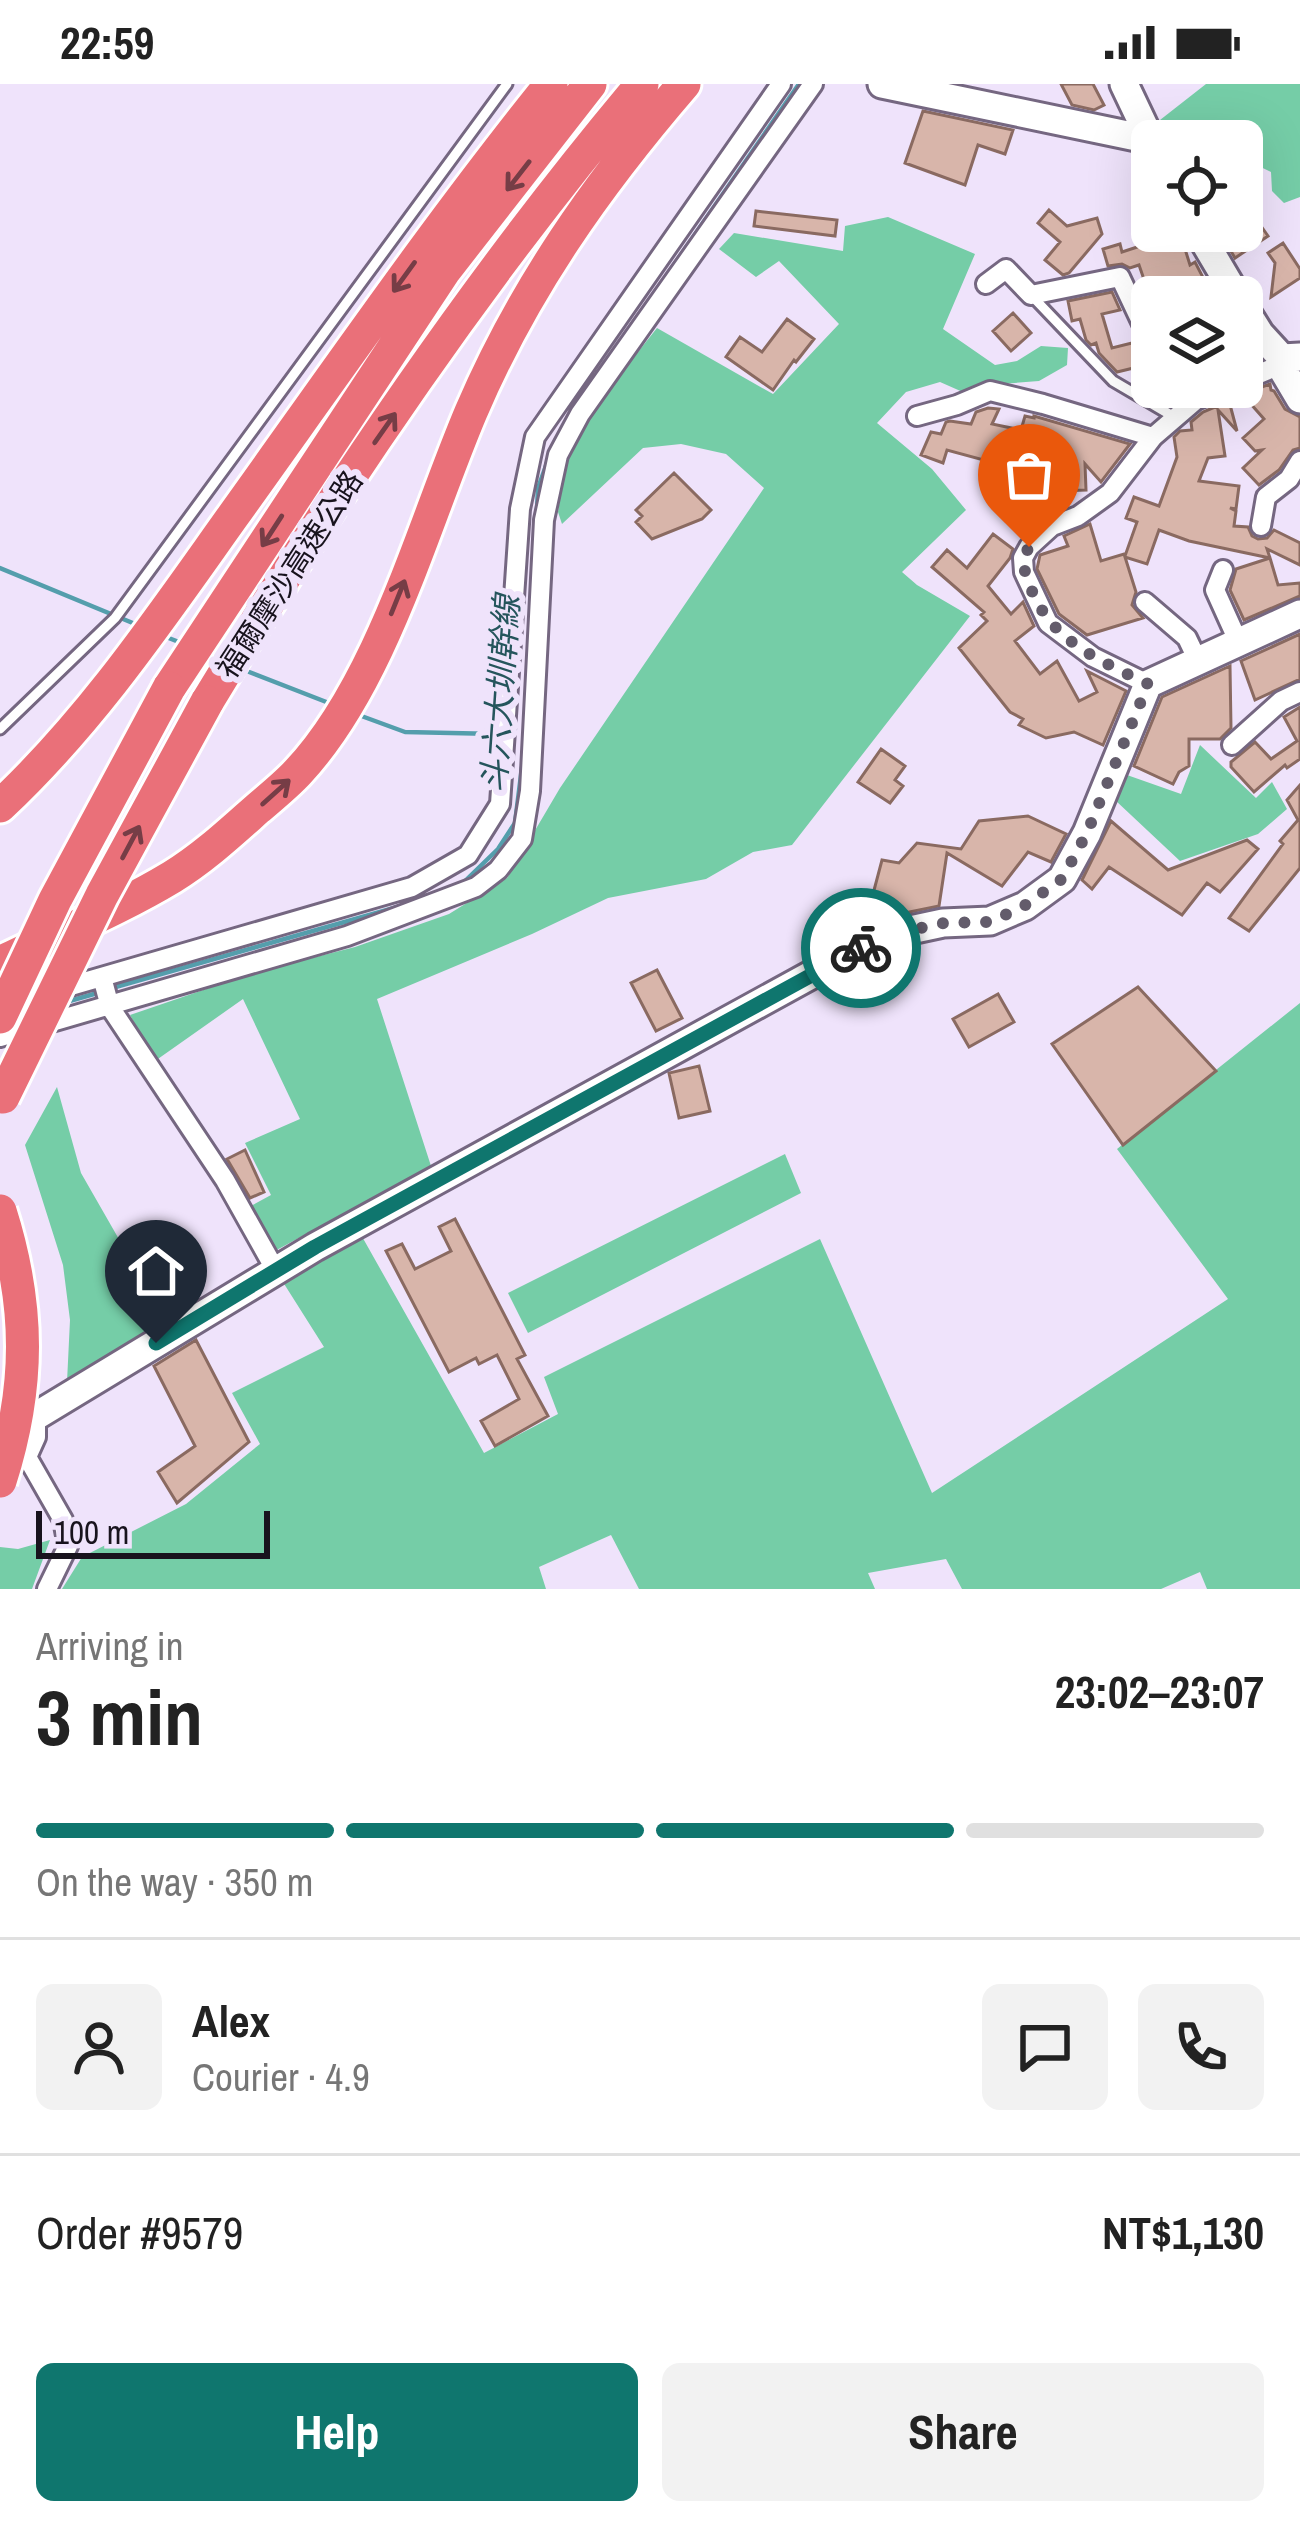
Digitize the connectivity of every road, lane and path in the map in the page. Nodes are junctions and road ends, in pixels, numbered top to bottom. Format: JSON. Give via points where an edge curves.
{"nodes":[{"id":1,"x":507,"y":84,"type":"edge"},
{"id":2,"x":551,"y":84,"type":"edge"},
{"id":3,"x":590,"y":84,"type":"edge"},
{"id":4,"x":642,"y":84,"type":"edge"},
{"id":5,"x":685,"y":84,"type":"edge"},
{"id":6,"x":781,"y":84,"type":"edge"},
{"id":7,"x":813,"y":84,"type":"edge"},
{"id":8,"x":882,"y":84,"type":"edge"},
{"id":9,"x":1131,"y":88,"type":"edge"},
{"id":10,"x":1143,"y":120,"type":"edge"},
{"id":11,"x":1131,"y":138,"type":"edge"},
{"id":12,"x":986,"y":284,"type":"dead end"},
{"id":13,"x":1031,"y":295,"type":"junction"},
{"id":14,"x":1131,"y":300,"type":"edge"},
{"id":15,"x":1263,"y":337,"type":"edge"},
{"id":16,"x":1287,"y":360,"type":"edge"},
{"id":17,"x":1300,"y":399,"type":"edge"},
{"id":18,"x":1182,"y":408,"type":"edge"},
{"id":19,"x":916,"y":416,"type":"dead end"},
{"id":20,"x":1176,"y":418,"type":"junction"},
{"id":21,"x":1154,"y":437,"type":"junction"},
{"id":22,"x":1300,"y":461,"type":"edge"},
{"id":23,"x":1261,"y":526,"type":"dead end"},
{"id":24,"x":1223,"y":570,"type":"dead end"},
{"id":25,"x":1145,"y":602,"type":"dead end"},
{"id":26,"x":1300,"y":614,"type":"edge"},
{"id":27,"x":1238,"y":641,"type":"junction"},
{"id":28,"x":1197,"y":659,"type":"junction"},
{"id":29,"x":1148,"y":684,"type":"junction"},
{"id":30,"x":1300,"y":692,"type":"edge"},
{"id":31,"x":0,"y":729,"type":"edge"},
{"id":32,"x":1232,"y":745,"type":"dead end"},
{"id":33,"x":0,"y":806,"type":"edge"},
{"id":34,"x":0,"y":963,"type":"edge"},
{"id":35,"x":102,"y":977,"type":"junction"},
{"id":36,"x":0,"y":1006,"type":"edge"},
{"id":37,"x":110,"y":1007,"type":"junction"},
{"id":38,"x":0,"y":1017,"type":"edge"},
{"id":39,"x":0,"y":1037,"type":"edge"},
{"id":40,"x":1,"y":1100,"type":"edge"},
{"id":41,"x":0,"y":1211,"type":"edge"},
{"id":42,"x":276,"y":1271,"type":"junction"},
{"id":43,"x":36,"y":1416,"type":"junction"},
{"id":44,"x":0,"y":1437,"type":"edge"},
{"id":45,"x":0,"y":1481,"type":"edge"},
{"id":46,"x":47,"y":1589,"type":"edge"}],
"edges":[{"from":1,"to":31,"type":"lane","via":[[115,618]]},
{"from":2,"to":33,"type":"highway","one_way":true,"via":[[472,182],[153,631]]},
{"from":3,"to":38,"type":"highway","name":"福爾摩沙高速公路","one_way":true,"bridge":true,"via":[[445,270],[170,688]]},
{"from":40,"to":4,"type":"highway","name":"福爾摩沙高速公路","one_way":true,"bridge":true,"via":[[102,895],[289,567],[473,301]]},
{"from":34,"to":5,"type":"highway","one_way":true,"via":[[170,878],[298,773],[344,709],[384,629],[516,317],[567,232]]},
{"from":6,"to":35,"type":"street","via":[[535,436],[520,509],[500,804],[468,855],[412,886]]},
{"from":7,"to":37,"type":"street","via":[[558,454],[544,520],[522,839],[476,887],[425,908]]},
{"from":8,"to":11,"type":"street"},
{"from":9,"to":10,"type":"street"},
{"from":12,"to":13,"type":"street","via":[[1006,269]]},
{"from":13,"to":14,"type":"street","via":[[1120,277]]},
{"from":13,"to":20,"type":"lane","via":[[1113,381]]},
{"from":15,"to":16,"type":"street"},
{"from":16,"to":17,"type":"street"},
{"from":18,"to":20,"type":"street"},
{"from":19,"to":21,"type":"street","via":[[990,391]]},
{"from":20,"to":21,"type":"street"},
{"from":21,"to":29,"type":"street","via":[[1110,493],[1052,526],[1023,558],[1048,623]]},
{"from":22,"to":23,"type":"street","via":[[1266,497]]},
{"from":24,"to":27,"type":"street","via":[[1215,590]]},
{"from":25,"to":28,"type":"street","via":[[1187,638]]},
{"from":26,"to":27,"type":"street"},
{"from":27,"to":28,"type":"street"},
{"from":28,"to":29,"type":"street"},
{"from":29,"to":42,"type":"street","via":[[1062,879],[1024,906],[990,922],[882,936]]},
{"from":30,"to":32,"type":"street"},
{"from":35,"to":36,"type":"street"},
{"from":35,"to":37,"type":"street"},
{"from":37,"to":39,"type":"street"},
{"from":37,"to":42,"type":"street"},
{"from":41,"to":45,"type":"highway","bridge":true,"via":[[25,1327],[13,1442]]},
{"from":42,"to":43,"type":"street"},
{"from":43,"to":44,"type":"street"},
{"from":43,"to":46,"type":"street","via":[[27,1457],[63,1520],[68,1546]]}]}
